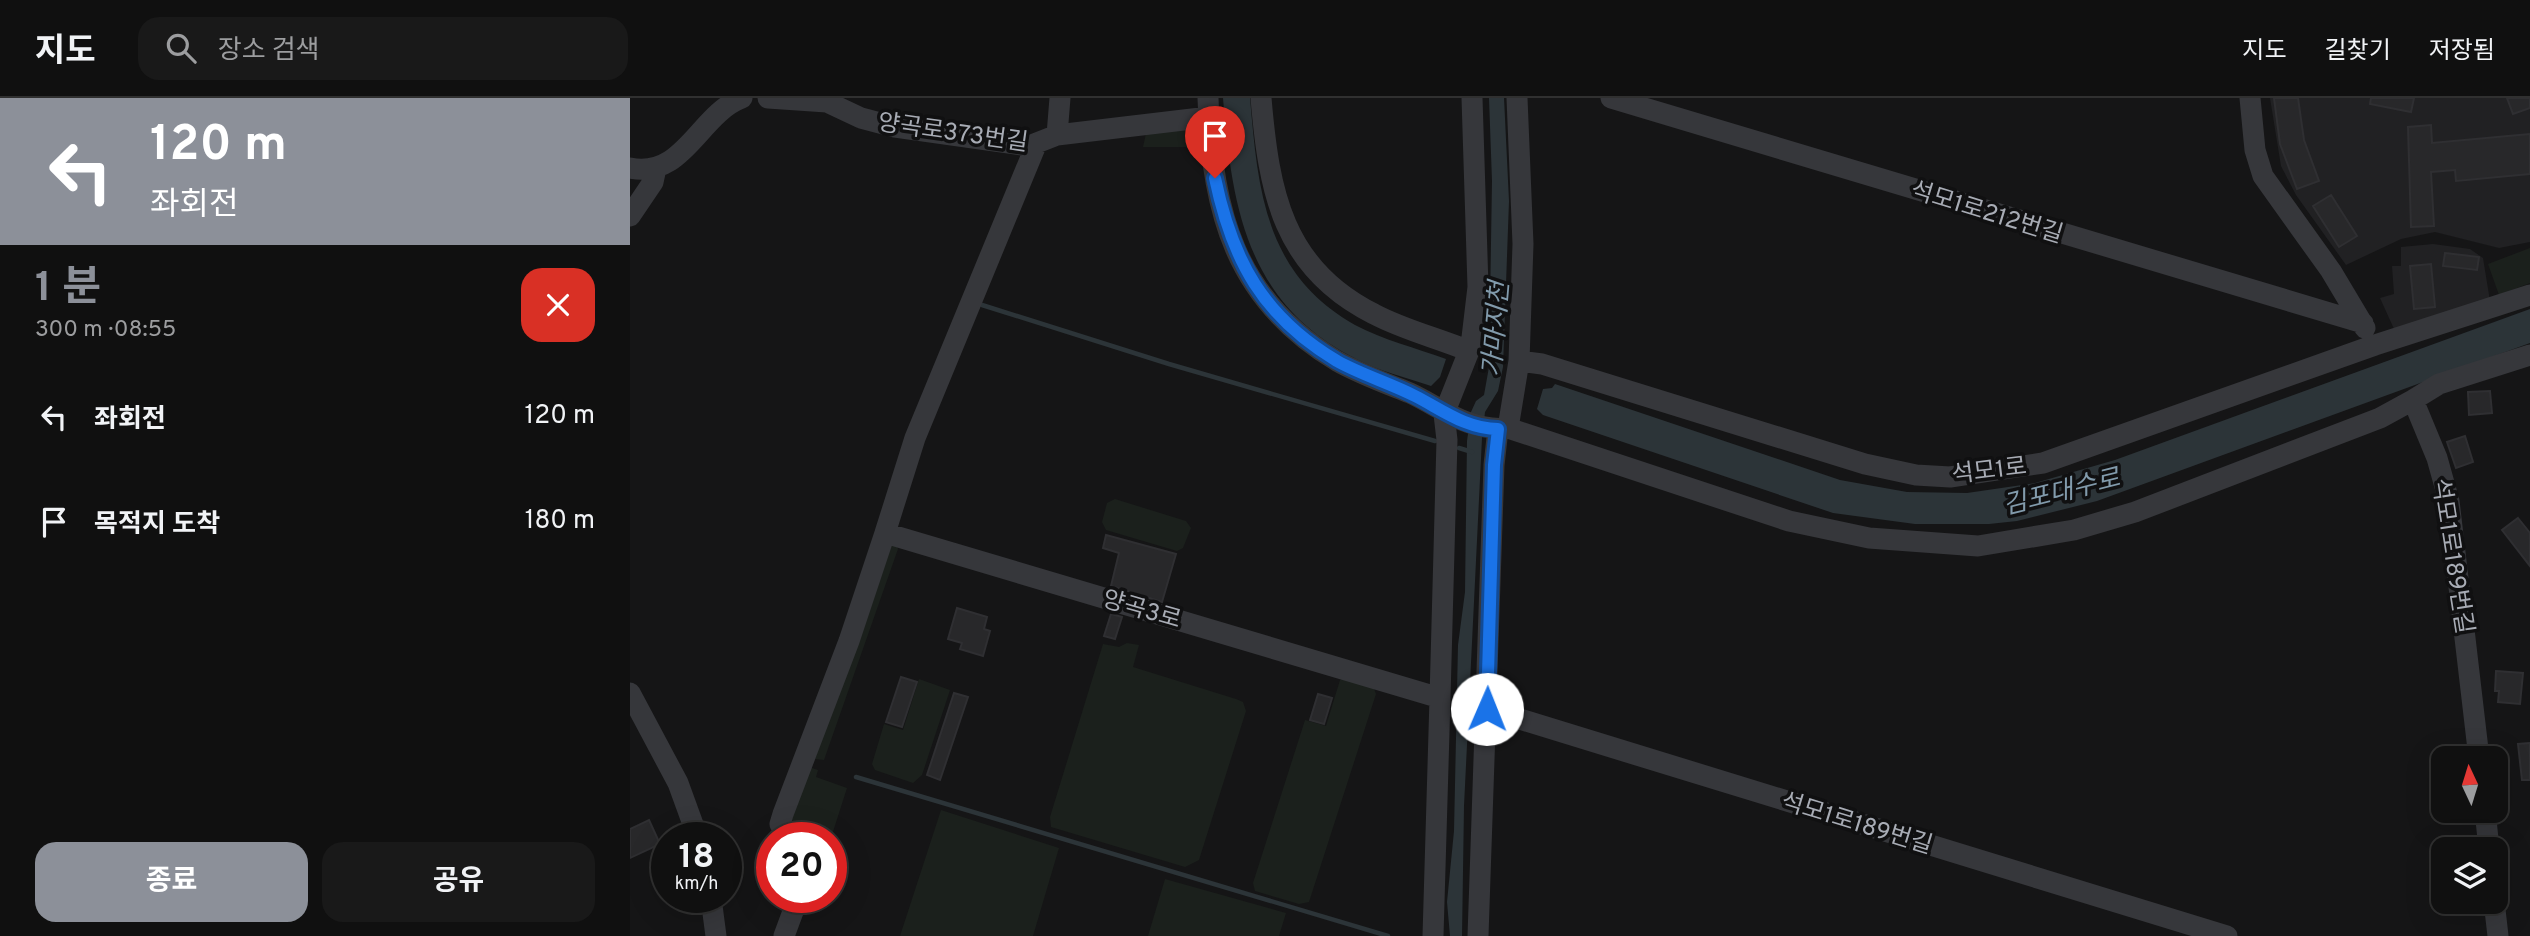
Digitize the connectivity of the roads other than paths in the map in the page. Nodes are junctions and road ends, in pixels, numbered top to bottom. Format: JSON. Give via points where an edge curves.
{"nodes":[{"id":1,"x":742,"y":98,"type":"edge"},
{"id":2,"x":768,"y":98,"type":"edge"},
{"id":3,"x":1060,"y":98,"type":"edge"},
{"id":4,"x":1261,"y":98,"type":"edge"},
{"id":5,"x":1472,"y":98,"type":"edge"},
{"id":6,"x":1517,"y":98,"type":"edge"},
{"id":7,"x":1611,"y":98,"type":"edge"},
{"id":8,"x":2250,"y":98,"type":"edge"},
{"id":9,"x":1208,"y":107,"type":"edge"},
{"id":10,"x":1057,"y":135,"type":"junction"},
{"id":11,"x":1036,"y":145,"type":"junction"},
{"id":12,"x":630,"y":168,"type":"edge"},
{"id":13,"x":656,"y":168,"type":"junction"},
{"id":14,"x":630,"y":216,"type":"edge"},
{"id":15,"x":2530,"y":295,"type":"edge"},
{"id":16,"x":2363,"y":323,"type":"junction"},
{"id":17,"x":2375,"y":345,"type":"junction"},
{"id":18,"x":1469,"y":351,"type":"junction"},
{"id":19,"x":2530,"y":355,"type":"edge"},
{"id":20,"x":1519,"y":361,"type":"junction"},
{"id":21,"x":2413,"y":400,"type":"junction"},
{"id":22,"x":1449,"y":416,"type":"junction"},
{"id":23,"x":1499,"y":428,"type":"junction"},
{"id":24,"x":885,"y":533,"type":"junction"},
{"id":25,"x":630,"y":693,"type":"edge"},
{"id":26,"x":1440,"y":698,"type":"junction"},
{"id":27,"x":1487,"y":709,"type":"junction"},
{"id":28,"x":2478,"y":746,"type":"edge"},
{"id":29,"x":692,"y":822,"type":"edge"},
{"id":30,"x":781,"y":822,"type":"edge"},
{"id":31,"x":713,"y":913,"type":"edge"},
{"id":32,"x":792,"y":913,"type":"edge"},
{"id":33,"x":2495,"y":914,"type":"edge"},
{"id":34,"x":716,"y":936,"type":"edge"},
{"id":35,"x":784,"y":936,"type":"edge"},
{"id":36,"x":1433,"y":936,"type":"edge"},
{"id":37,"x":1478,"y":936,"type":"edge"},
{"id":38,"x":2227,"y":936,"type":"edge"},
{"id":39,"x":2498,"y":936,"type":"edge"}],
"edges":[{"from":1,"to":13,"type":"street","via":[[720,110],[675,159]]},
{"from":2,"to":11,"type":"street","name":"양곡로373번길","via":[[827,102],[895,127]]},
{"from":3,"to":10,"type":"street","name":"양곡로373번길"},
{"from":4,"to":18,"type":"street","via":[[1275,195],[1284,224],[1303,256],[1357,305]]},
{"from":5,"to":18,"type":"street","via":[[1478,287]]},
{"from":6,"to":20,"type":"street","via":[[1523,244]]},
{"from":7,"to":16,"type":"street","name":"석모1로212번길"},
{"from":8,"to":16,"type":"street","via":[[2255,150],[2263,176]]},
{"from":9,"to":10,"type":"street","name":"양곡로373번길"},
{"from":9,"to":22,"type":"street","via":[[1211,160],[1228,229],[1246,274],[1265,302],[1337,361]]},
{"from":10,"to":11,"type":"street","name":"양곡로373번길"},
{"from":11,"to":24,"type":"street","via":[[915,438]]},
{"from":12,"to":13,"type":"street"},
{"from":13,"to":14,"type":"street","via":[[653,182]]},
{"from":15,"to":17,"type":"street","name":"석모1로"},
{"from":16,"to":17,"type":"street"},
{"from":17,"to":20,"type":"street","name":"석모1로","via":[[2067,457],[2007,471],[1950,477],[1866,464],[1556,367]]},
{"from":18,"to":22,"type":"street"},
{"from":19,"to":21,"type":"street","via":[[2439,384]]},
{"from":20,"to":23,"type":"street"},
{"from":21,"to":23,"type":"street","via":[[2380,418],[2136,512],[2074,530],[1986,546],[1869,538],[1789,521]]},
{"from":21,"to":28,"type":"street","name":"석모1로189번길","via":[[2449,501]]},
{"from":22,"to":23,"type":"street"},
{"from":22,"to":26,"type":"street"},
{"from":23,"to":27,"type":"street"},
{"from":24,"to":26,"type":"street","name":"양곡3로"},
{"from":24,"to":30,"type":"street"},
{"from":25,"to":29,"type":"street","via":[[673,772]]},
{"from":26,"to":36,"type":"street"},
{"from":27,"to":37,"type":"street"},
{"from":27,"to":38,"type":"street","name":"석모1로189번길"},
{"from":31,"to":34,"type":"street"},
{"from":32,"to":35,"type":"street"},
{"from":33,"to":39,"type":"street"}]}
